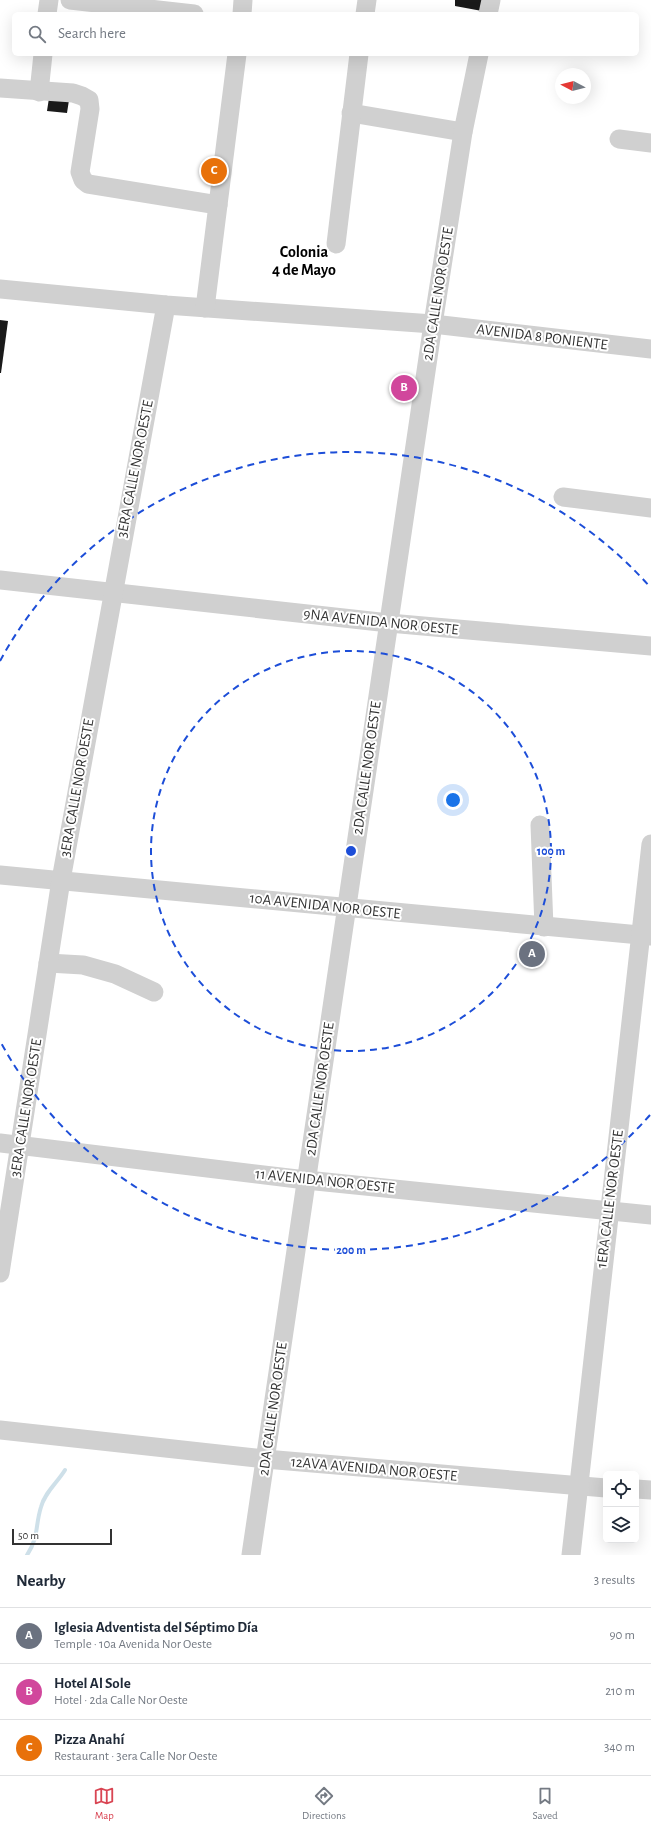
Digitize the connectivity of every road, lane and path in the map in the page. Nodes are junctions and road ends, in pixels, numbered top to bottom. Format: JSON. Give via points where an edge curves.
{"nodes":[{"id":1,"x":49,"y":0,"type":"edge"},
{"id":2,"x":70,"y":0,"type":"edge"},
{"id":3,"x":244,"y":0,"type":"edge"},
{"id":4,"x":367,"y":0,"type":"edge"},
{"id":5,"x":491,"y":0,"type":"edge"},
{"id":6,"x":48,"y":12,"type":"edge"},
{"id":7,"x":176,"y":12,"type":"edge"},
{"id":8,"x":242,"y":12,"type":"edge"},
{"id":9,"x":365,"y":12,"type":"edge"},
{"id":10,"x":488,"y":12,"type":"edge"},
{"id":11,"x":43,"y":56,"type":"edge"},
{"id":12,"x":237,"y":56,"type":"edge"},
{"id":13,"x":359,"y":56,"type":"edge"},
{"id":14,"x":479,"y":56,"type":"edge"},
{"id":15,"x":0,"y":88,"type":"edge"},
{"id":16,"x":39,"y":92,"type":"junction"},
{"id":17,"x":352,"y":113,"type":"junction"},
{"id":18,"x":462,"y":132,"type":"junction"},
{"id":19,"x":619,"y":139,"type":"dead end"},
{"id":20,"x":651,"y":143,"type":"edge"},
{"id":21,"x":218,"y":205,"type":"junction"},
{"id":22,"x":336,"y":244,"type":"dead end"},
{"id":23,"x":0,"y":289,"type":"edge"},
{"id":24,"x":166,"y":305,"type":"junction"},
{"id":25,"x":205,"y":308,"type":"junction"},
{"id":26,"x":433,"y":324,"type":"junction"},
{"id":27,"x":651,"y":349,"type":"edge"},
{"id":28,"x":563,"y":497,"type":"dead end"},
{"id":29,"x":651,"y":508,"type":"edge"},
{"id":30,"x":0,"y":580,"type":"edge"},
{"id":31,"x":112,"y":592,"type":"junction"},
{"id":32,"x":389,"y":623,"type":"junction"},
{"id":33,"x":651,"y":646,"type":"edge"},
{"id":34,"x":540,"y":825,"type":"dead end"},
{"id":35,"x":651,"y":844,"type":"edge"},
{"id":36,"x":0,"y":875,"type":"edge"},
{"id":37,"x":61,"y":880,"type":"junction"},
{"id":38,"x":347,"y":908,"type":"junction"},
{"id":39,"x":544,"y":927,"type":"junction"},
{"id":40,"x":646,"y":936,"type":"edge"},
{"id":41,"x":48,"y":964,"type":"junction"},
{"id":42,"x":154,"y":992,"type":"dead end"},
{"id":43,"x":0,"y":1143,"type":"edge"},
{"id":44,"x":20,"y":1145,"type":"junction"},
{"id":45,"x":306,"y":1180,"type":"junction"},
{"id":46,"x":609,"y":1212,"type":"junction"},
{"id":47,"x":651,"y":1215,"type":"edge"},
{"id":48,"x":0,"y":1273,"type":"edge"},
{"id":49,"x":0,"y":1430,"type":"edge"},
{"id":50,"x":265,"y":1459,"type":"junction"},
{"id":51,"x":577,"y":1486,"type":"junction"},
{"id":52,"x":603,"y":1488,"type":"edge"},
{"id":53,"x":639,"y":1489,"type":"edge"},
{"id":54,"x":651,"y":1490,"type":"edge"},
{"id":55,"x":251,"y":1555,"type":"edge"},
{"id":56,"x":571,"y":1555,"type":"edge"}],
"edges":[{"from":1,"to":6,"type":"street"},
{"from":2,"to":7,"type":"street"},
{"from":3,"to":8,"type":"street"},
{"from":4,"to":9,"type":"street"},
{"from":5,"to":10,"type":"street"},
{"from":11,"to":16,"type":"street"},
{"from":12,"to":21,"type":"street"},
{"from":13,"to":17,"type":"street"},
{"from":14,"to":18,"type":"street","name":"2DA CALLE NOR OESTE"},
{"from":15,"to":16,"type":"street"},
{"from":16,"to":21,"type":"street","via":[[73,93],[89,100],[90,109],[80,172],[88,184]]},
{"from":17,"to":18,"type":"street"},
{"from":17,"to":22,"type":"street"},
{"from":18,"to":26,"type":"street","name":"2DA CALLE NOR OESTE"},
{"from":19,"to":20,"type":"street"},
{"from":21,"to":25,"type":"street"},
{"from":23,"to":24,"type":"street","name":"AVENIDA 8 PONIENTE"},
{"from":24,"to":25,"type":"street","name":"AVENIDA 8 PONIENTE"},
{"from":24,"to":31,"type":"street","name":"3ERA CALLE NOR OESTE"},
{"from":25,"to":26,"type":"street","name":"AVENIDA 8 PONIENTE"},
{"from":26,"to":27,"type":"street","name":"AVENIDA 8 PONIENTE"},
{"from":26,"to":32,"type":"street","name":"2DA CALLE NOR OESTE"},
{"from":28,"to":29,"type":"street"},
{"from":30,"to":31,"type":"street","name":"9NA AVENIDA NOR OESTE"},
{"from":31,"to":32,"type":"street","name":"9NA AVENIDA NOR OESTE"},
{"from":31,"to":37,"type":"street","name":"3ERA CALLE NOR OESTE"},
{"from":32,"to":33,"type":"street","name":"9NA AVENIDA NOR OESTE"},
{"from":32,"to":38,"type":"street","name":"2DA CALLE NOR OESTE"},
{"from":34,"to":39,"type":"street"},
{"from":35,"to":40,"type":"street","name":"1ERA CALLE NOR OESTE"},
{"from":36,"to":37,"type":"street","name":"10A AVENIDA NOR OESTE"},
{"from":37,"to":38,"type":"street","name":"10A AVENIDA NOR OESTE"},
{"from":37,"to":41,"type":"street","name":"3ERA CALLE NOR OESTE"},
{"from":38,"to":39,"type":"street","name":"10A AVENIDA NOR OESTE"},
{"from":38,"to":45,"type":"street","name":"2DA CALLE NOR OESTE"},
{"from":39,"to":40,"type":"street","name":"10A AVENIDA NOR OESTE"},
{"from":40,"to":46,"type":"street","name":"1ERA CALLE NOR OESTE"},
{"from":41,"to":42,"type":"street","via":[[83,965],[115,974]]},
{"from":41,"to":44,"type":"street","name":"3ERA CALLE NOR OESTE"},
{"from":43,"to":44,"type":"street","name":"11 AVENIDA NOR OESTE"},
{"from":44,"to":45,"type":"street","name":"11 AVENIDA NOR OESTE"},
{"from":44,"to":48,"type":"street","name":"3ERA CALLE NOR OESTE"},
{"from":45,"to":46,"type":"street","name":"11 AVENIDA NOR OESTE"},
{"from":45,"to":50,"type":"street","name":"2DA CALLE NOR OESTE"},
{"from":46,"to":47,"type":"street","name":"11 AVENIDA NOR OESTE"},
{"from":46,"to":51,"type":"street","name":"1ERA CALLE NOR OESTE"},
{"from":49,"to":50,"type":"street","name":"12AVA AVENIDA NOR OESTE"},
{"from":50,"to":51,"type":"street","name":"12AVA AVENIDA NOR OESTE"},
{"from":50,"to":55,"type":"street","name":"2DA CALLE NOR OESTE"},
{"from":51,"to":52,"type":"street","name":"12AVA AVENIDA NOR OESTE"},
{"from":51,"to":56,"type":"street","name":"1ERA CALLE NOR OESTE"},
{"from":53,"to":54,"type":"street"}]}
